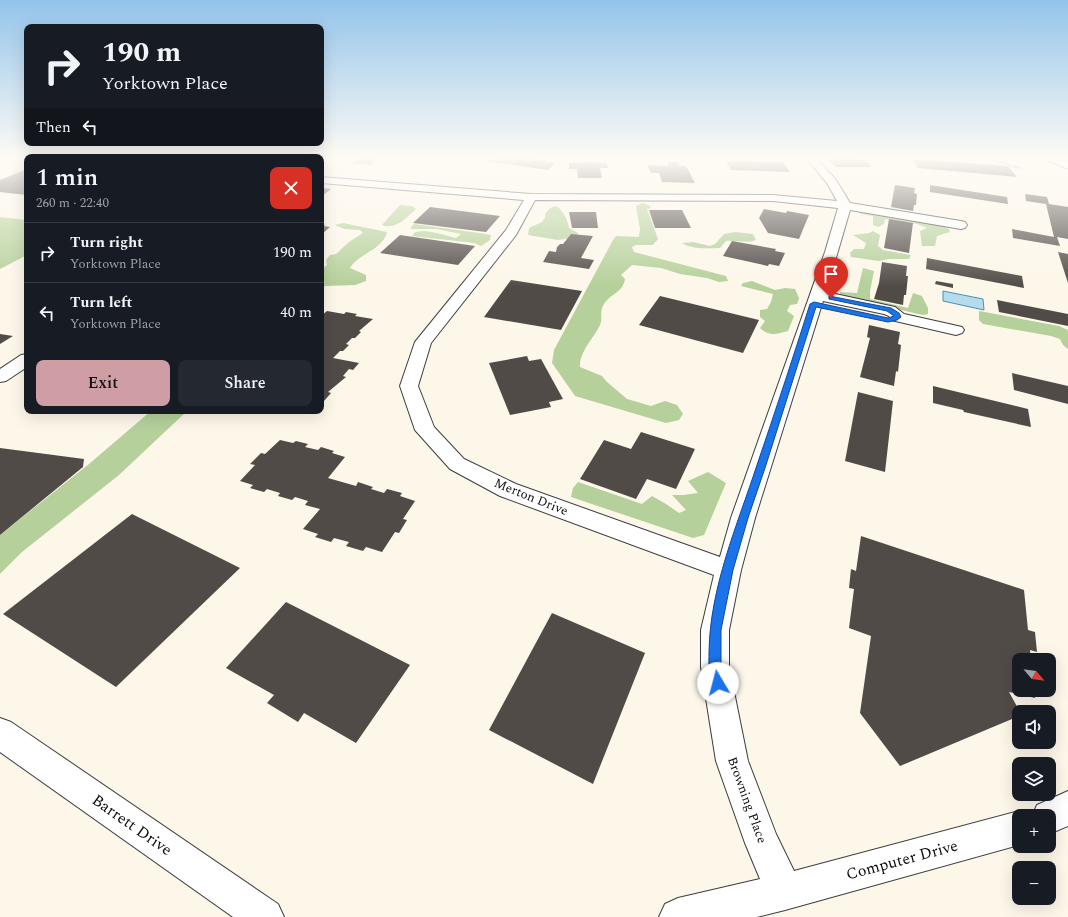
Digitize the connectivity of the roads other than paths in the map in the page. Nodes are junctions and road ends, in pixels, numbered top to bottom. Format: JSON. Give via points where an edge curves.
{"nodes":[{"id":1,"x":529,"y":202,"type":"edge"},
{"id":2,"x":820,"y":202,"type":"edge"},
{"id":3,"x":843,"y":202,"type":"edge"},
{"id":4,"x":845,"y":205,"type":"junction"},
{"id":5,"x":961,"y":225,"type":"dead end"},
{"id":6,"x":815,"y":299,"type":"junction"},
{"id":7,"x":956,"y":330,"type":"dead end"},
{"id":8,"x":24,"y":361,"type":"edge"},
{"id":9,"x":0,"y":377,"type":"edge"},
{"id":10,"x":728,"y":570,"type":"junction"},
{"id":11,"x":0,"y":733,"type":"edge"},
{"id":12,"x":1068,"y":808,"type":"edge"},
{"id":13,"x":1056,"y":814,"type":"edge"},
{"id":14,"x":1012,"y":830,"type":"edge"},
{"id":15,"x":785,"y":892,"type":"junction"},
{"id":16,"x":265,"y":917,"type":"edge"},
{"id":17,"x":678,"y":917,"type":"edge"}],
"edges":[{"from":1,"to":10,"type":"street","name":"Merton Drive","via":[[511,232],[423,342],[409,386],[425,430],[457,464],[508,490]]},
{"from":2,"to":4,"type":"street"},
{"from":3,"to":4,"type":"street"},
{"from":4,"to":5,"type":"street"},
{"from":4,"to":6,"type":"street","name":"Browning Place"},
{"from":6,"to":7,"type":"street","via":[[888,320],[897,317]]},
{"from":6,"to":10,"type":"street","name":"Browning Place"},
{"from":8,"to":9,"type":"street"},
{"from":10,"to":15,"type":"street","name":"Browning Place","via":[[715,630],[715,668],[732,761],[762,843]]},
{"from":11,"to":16,"type":"street","name":"Barrett Drive"},
{"from":12,"to":13,"type":"street"},
{"from":14,"to":15,"type":"street","name":"Computer Drive"},
{"from":15,"to":17,"type":"street"}]}
